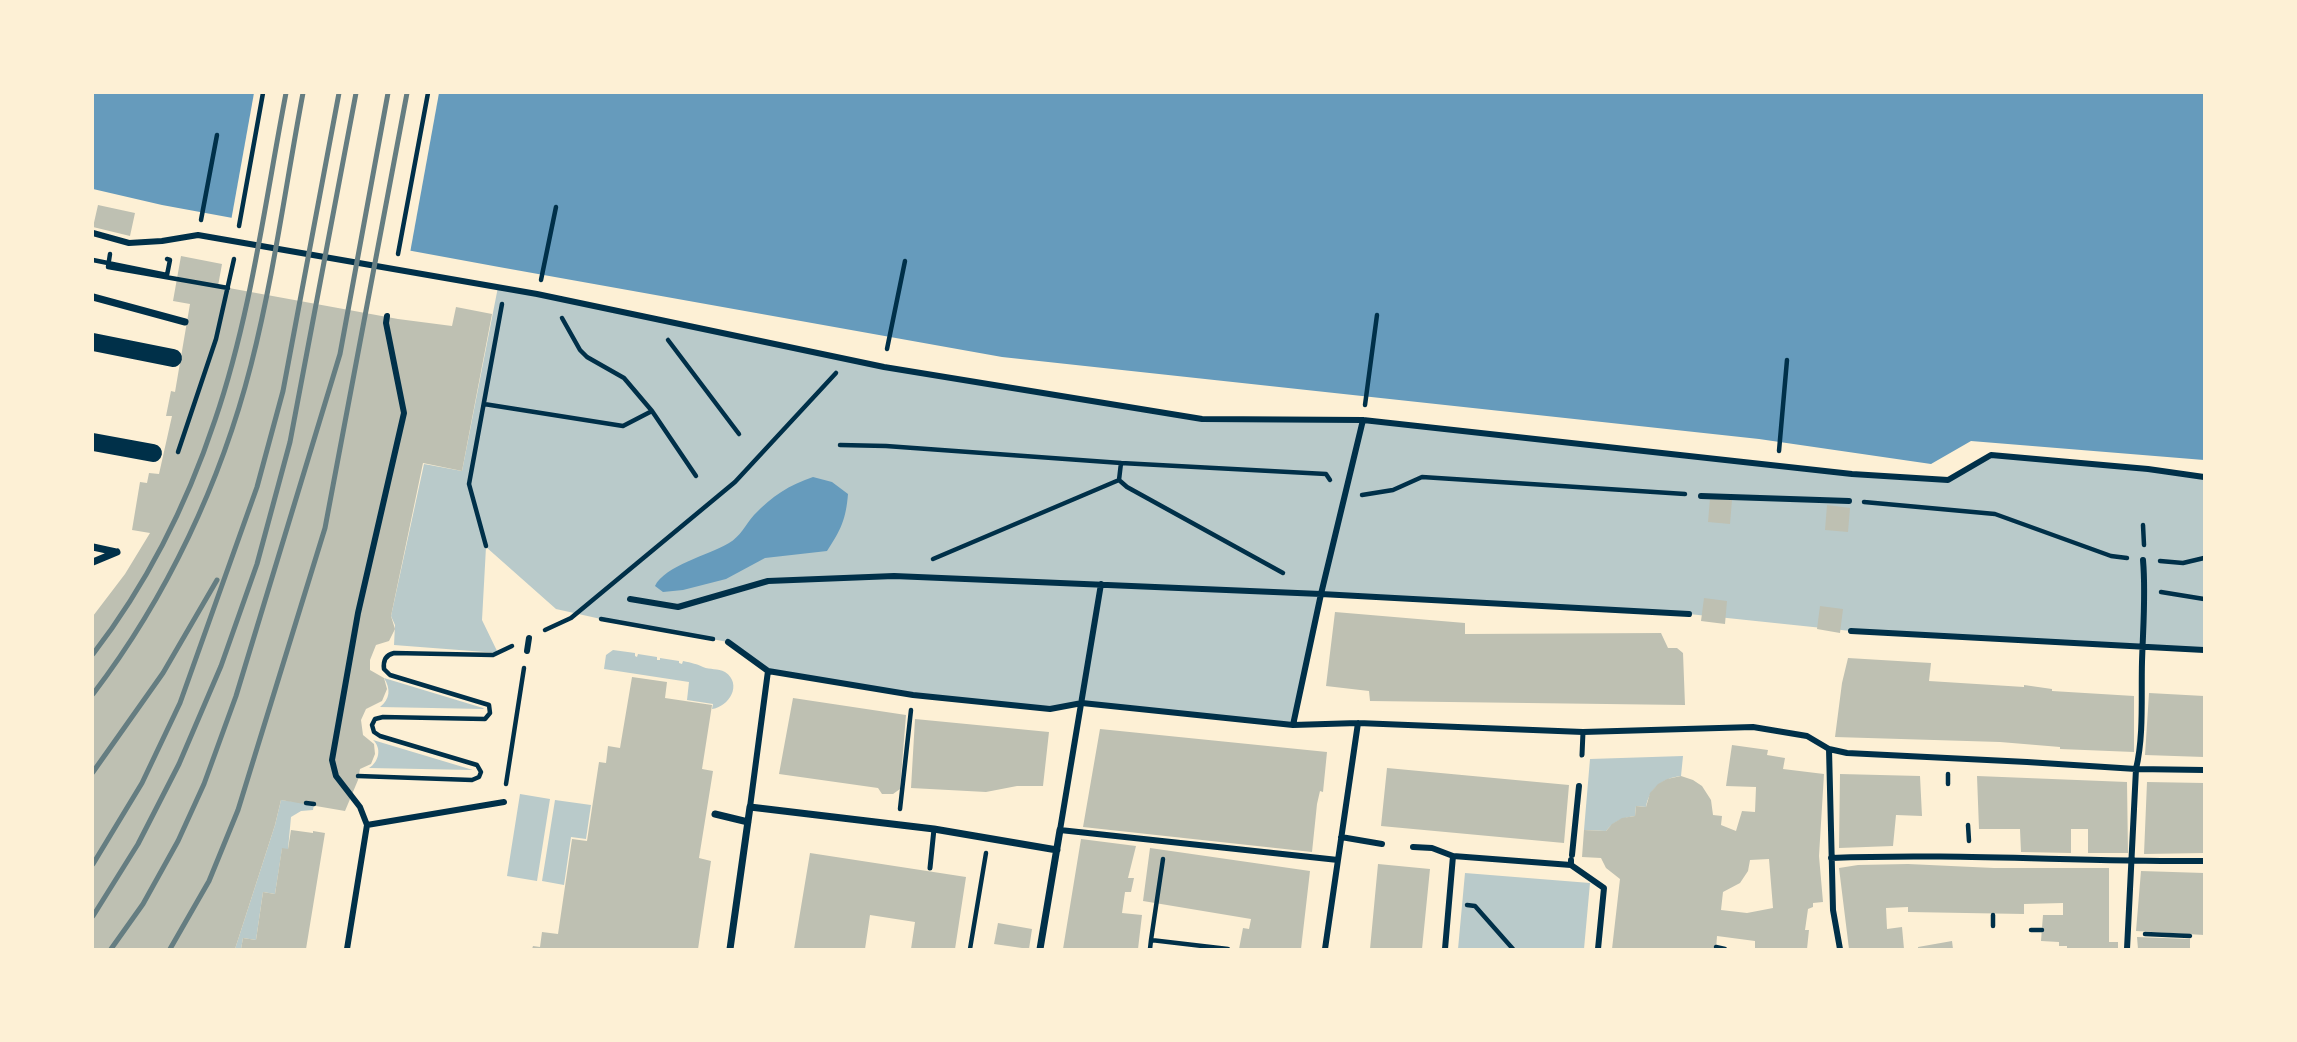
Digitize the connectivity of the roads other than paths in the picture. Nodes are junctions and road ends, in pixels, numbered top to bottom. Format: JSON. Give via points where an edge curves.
{"nodes":[{"id":1,"x":93,"y":233,"type":"edge"},
{"id":2,"x":93,"y":297,"type":"edge"},
{"id":3,"x":387,"y":316,"type":"dead end"},
{"id":4,"x":185,"y":322,"type":"dead end"},
{"id":5,"x":97,"y":346,"type":"edge"},
{"id":6,"x":173,"y":358,"type":"dead end"},
{"id":7,"x":1363,"y":419,"type":"junction"},
{"id":8,"x":93,"y":442,"type":"edge"},
{"id":9,"x":153,"y":453,"type":"dead end"},
{"id":10,"x":2204,"y":477,"type":"edge"},
{"id":11,"x":1702,"y":495,"type":"dead end"},
{"id":12,"x":1849,"y":501,"type":"road end"},
{"id":13,"x":93,"y":547,"type":"edge"},
{"id":14,"x":2143,"y":560,"type":"road end"},
{"id":15,"x":93,"y":562,"type":"edge"},
{"id":16,"x":1101,"y":584,"type":"junction"},
{"id":17,"x":1321,"y":594,"type":"junction"},
{"id":18,"x":630,"y":600,"type":"dead end"},
{"id":19,"x":1689,"y":614,"type":"dead end"},
{"id":20,"x":1851,"y":631,"type":"dead end"},
{"id":21,"x":530,"y":638,"type":"road end"},
{"id":22,"x":728,"y":642,"type":"road end"},
{"id":23,"x":2142,"y":648,"type":"junction"},
{"id":24,"x":2204,"y":650,"type":"edge"},
{"id":25,"x":527,"y":651,"type":"dead end"},
{"id":26,"x":768,"y":671,"type":"junction"},
{"id":27,"x":1082,"y":703,"type":"junction"},
{"id":28,"x":1358,"y":723,"type":"junction"},
{"id":29,"x":1293,"y":725,"type":"junction"},
{"id":30,"x":1583,"y":732,"type":"junction"},
{"id":31,"x":1829,"y":749,"type":"junction"},
{"id":32,"x":1582,"y":755,"type":"dead end"},
{"id":33,"x":2136,"y":769,"type":"junction"},
{"id":34,"x":2204,"y":769,"type":"edge"},
{"id":35,"x":1579,"y":786,"type":"dead end"},
{"id":36,"x":503,"y":802,"type":"dead end"},
{"id":37,"x":750,"y":807,"type":"junction"},
{"id":38,"x":715,"y":814,"type":"dead end"},
{"id":39,"x":748,"y":822,"type":"junction"},
{"id":40,"x":367,"y":825,"type":"junction"},
{"id":41,"x":934,"y":829,"type":"junction"},
{"id":42,"x":1060,"y":830,"type":"junction"},
{"id":43,"x":1341,"y":837,"type":"junction"},
{"id":44,"x":1382,"y":844,"type":"dead end"},
{"id":45,"x":1413,"y":847,"type":"dead end"},
{"id":46,"x":1057,"y":850,"type":"junction"},
{"id":47,"x":1453,"y":856,"type":"junction"},
{"id":48,"x":1831,"y":858,"type":"junction"},
{"id":49,"x":1338,"y":860,"type":"junction"},
{"id":50,"x":1572,"y":860,"type":"junction"},
{"id":51,"x":2132,"y":861,"type":"junction"},
{"id":52,"x":2204,"y":861,"type":"edge"},
{"id":53,"x":930,"y":868,"type":"dead end"},
{"id":54,"x":347,"y":949,"type":"edge"},
{"id":55,"x":730,"y":949,"type":"edge"},
{"id":56,"x":1040,"y":949,"type":"edge"},
{"id":57,"x":1325,"y":949,"type":"edge"},
{"id":58,"x":1446,"y":949,"type":"edge"},
{"id":59,"x":1598,"y":949,"type":"edge"},
{"id":60,"x":1840,"y":949,"type":"edge"},
{"id":61,"x":2127,"y":949,"type":"edge"}],
"edges":[{"from":1,"to":7,"type":"street","via":[[130,243],[198,234],[537,294],[884,367],[1202,419]]},
{"from":2,"to":4,"type":"street"},
{"from":3,"to":40,"type":"street","via":[[404,413],[358,612],[332,760]]},
{"from":5,"to":6,"type":"main road"},
{"from":7,"to":10,"type":"street","via":[[1852,474],[1948,480],[1991,455]]},
{"from":7,"to":17,"type":"street"},
{"from":8,"to":9,"type":"main road"},
{"from":11,"to":12,"type":"street"},
{"from":13,"to":15,"type":"street","via":[[117,552]]},
{"from":14,"to":23,"type":"street"},
{"from":16,"to":17,"type":"street"},
{"from":16,"to":18,"type":"street","via":[[894,576],[768,581],[678,607]]},
{"from":16,"to":27,"type":"street"},
{"from":17,"to":19,"type":"street"},
{"from":17,"to":29,"type":"street"},
{"from":20,"to":23,"type":"street"},
{"from":21,"to":25,"type":"street"},
{"from":22,"to":26,"type":"street"},
{"from":23,"to":24,"type":"street"},
{"from":23,"to":33,"type":"street"},
{"from":26,"to":27,"type":"street","via":[[913,695],[1050,709]]},
{"from":26,"to":37,"type":"street"},
{"from":27,"to":29,"type":"street"},
{"from":27,"to":42,"type":"street"},
{"from":28,"to":29,"type":"street"},
{"from":28,"to":30,"type":"street"},
{"from":28,"to":43,"type":"street"},
{"from":30,"to":31,"type":"street","via":[[1753,727],[1807,736]]},
{"from":30,"to":32,"type":"lane"},
{"from":31,"to":33,"type":"street"},
{"from":31,"to":48,"type":"street"},
{"from":33,"to":34,"type":"street"},
{"from":33,"to":51,"type":"street"},
{"from":35,"to":50,"type":"street"},
{"from":36,"to":40,"type":"street"},
{"from":37,"to":39,"type":"street"},
{"from":37,"to":41,"type":"street"},
{"from":38,"to":39,"type":"street"},
{"from":39,"to":55,"type":"street"},
{"from":40,"to":54,"type":"street"},
{"from":41,"to":46,"type":"street"},
{"from":41,"to":53,"type":"lane"},
{"from":42,"to":46,"type":"street"},
{"from":42,"to":49,"type":"street"},
{"from":43,"to":44,"type":"street"},
{"from":43,"to":49,"type":"street"},
{"from":45,"to":47,"type":"street"},
{"from":46,"to":56,"type":"street"},
{"from":47,"to":50,"type":"street"},
{"from":47,"to":58,"type":"street"},
{"from":48,"to":51,"type":"street"},
{"from":48,"to":60,"type":"street"},
{"from":49,"to":57,"type":"street"},
{"from":50,"to":59,"type":"street","via":[[1604,888]]},
{"from":51,"to":52,"type":"street"},
{"from":51,"to":61,"type":"street"}]}
